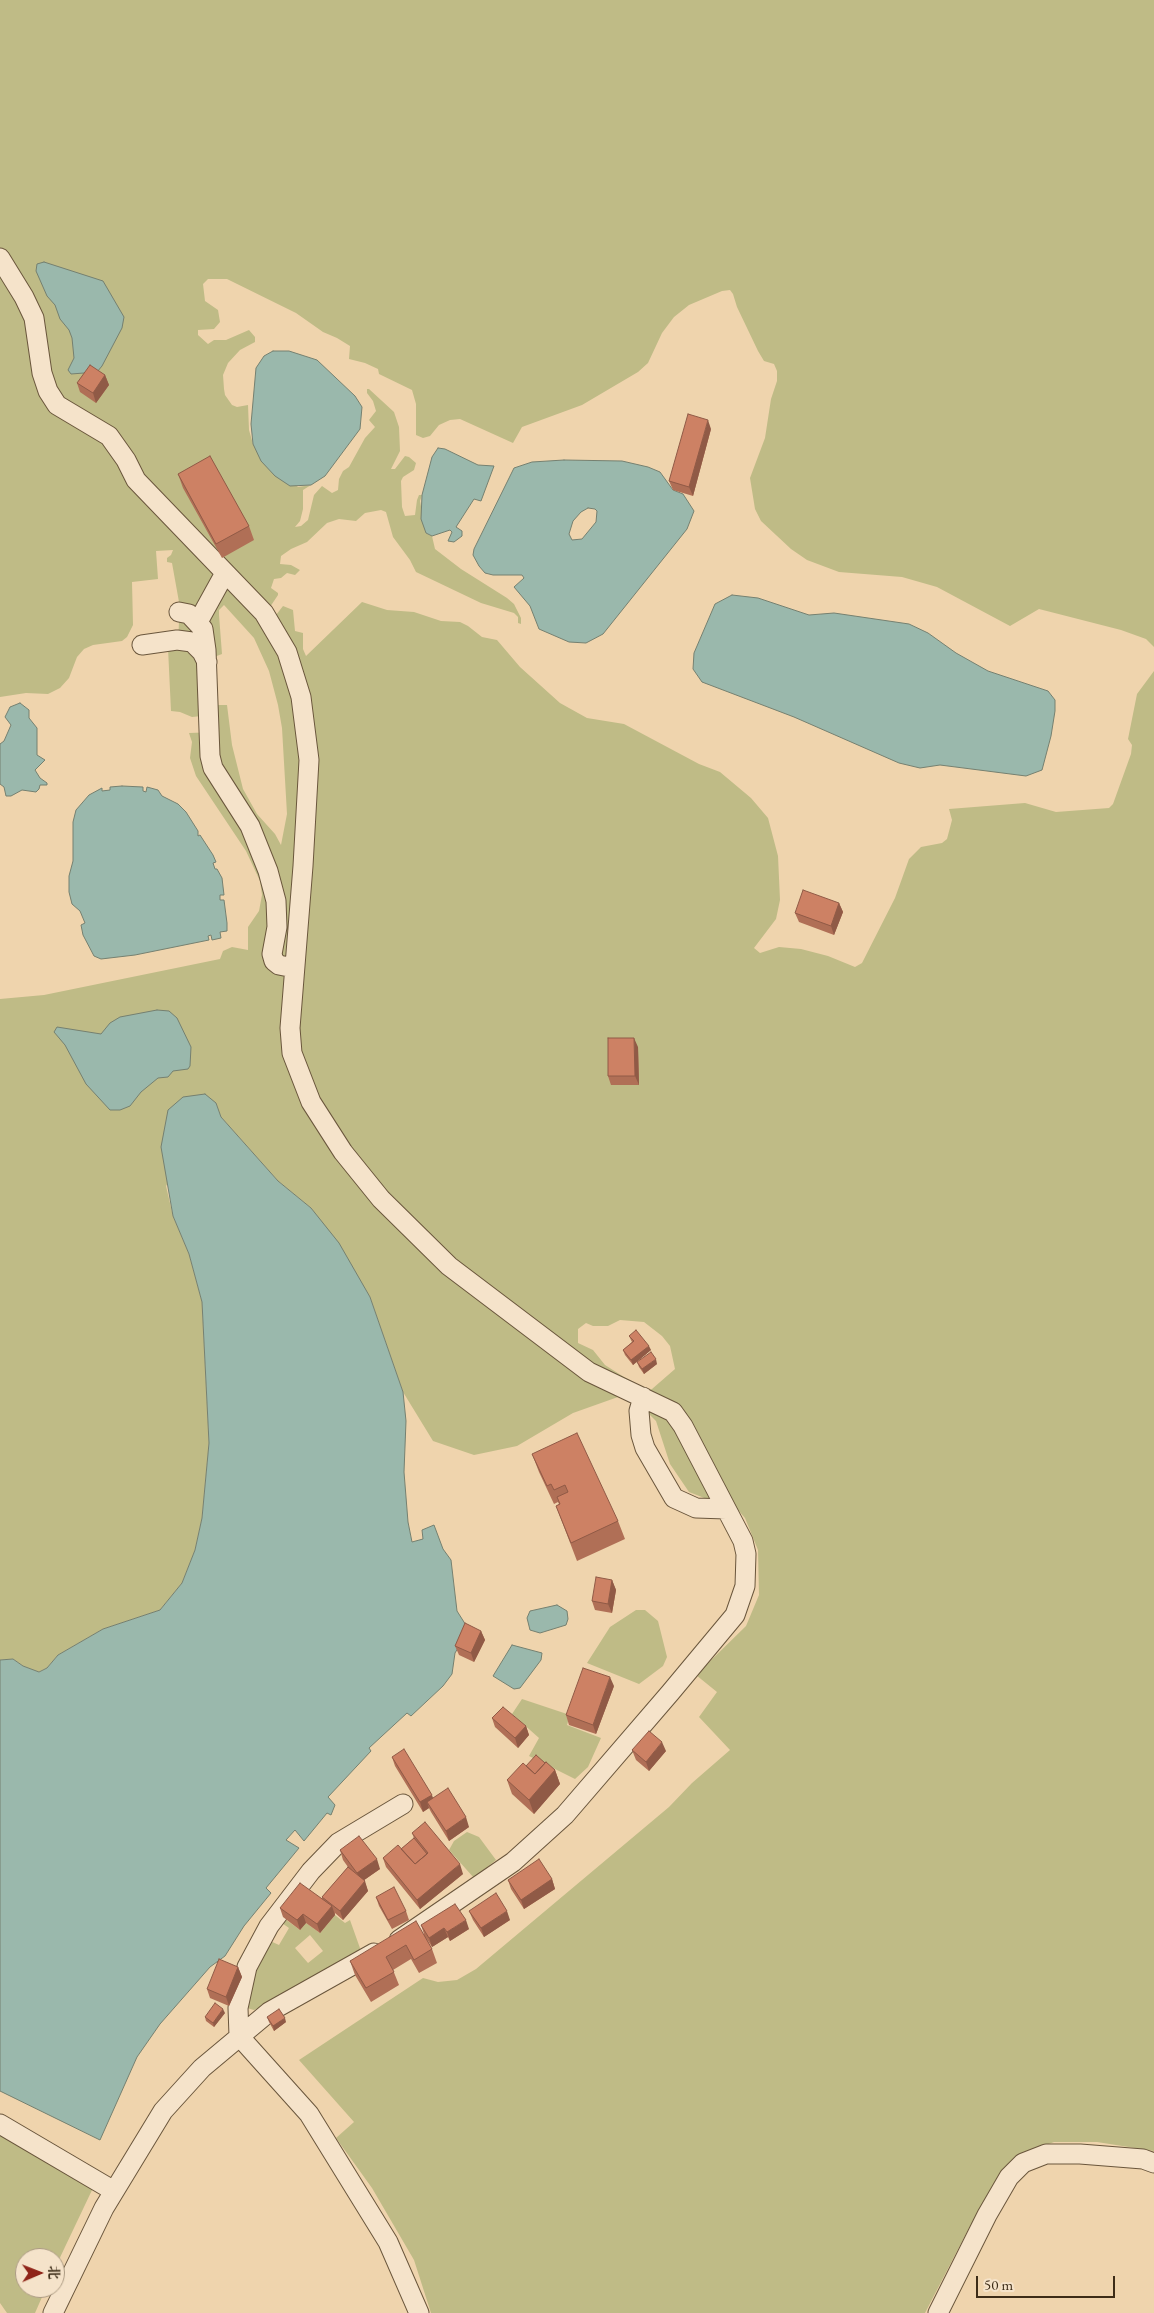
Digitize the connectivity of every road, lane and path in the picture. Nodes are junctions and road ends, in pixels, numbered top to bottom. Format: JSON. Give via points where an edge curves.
{"nodes":[{"id":1,"x":0,"y":258,"type":"edge"},
{"id":2,"x":225,"y":573,"type":"junction"},
{"id":3,"x":179,"y":612,"type":"dead end"},
{"id":4,"x":198,"y":622,"type":"junction"},
{"id":5,"x":142,"y":645,"type":"dead end"},
{"id":6,"x":207,"y":662,"type":"junction"},
{"id":7,"x":294,"y":968,"type":"junction"},
{"id":8,"x":643,"y":1397,"type":"junction"},
{"id":9,"x":726,"y":1510,"type":"junction"},
{"id":10,"x":403,"y":1804,"type":"dead end"},
{"id":11,"x":239,"y":2036,"type":"junction"},
{"id":12,"x":0,"y":2124,"type":"edge"},
{"id":13,"x":1154,"y":2163,"type":"edge"},
{"id":14,"x":114,"y":2191,"type":"junction"},
{"id":15,"x":53,"y":2313,"type":"edge"},
{"id":16,"x":419,"y":2313,"type":"edge"},
{"id":17,"x":938,"y":2313,"type":"edge"}],
"edges":[{"from":1,"to":2,"type":"street","via":[[34,318],[42,373],[48,391],[58,405],[109,436],[136,480]]},
{"from":2,"to":4,"type":"street"},
{"from":2,"to":7,"type":"street","via":[[264,613],[287,652],[301,697],[309,760],[304,866]]},
{"from":3,"to":4,"type":"street","via":[[189,614]]},
{"from":4,"to":6,"type":"street","via":[[206,638]]},
{"from":5,"to":6,"type":"street","via":[[177,640],[192,642]]},
{"from":6,"to":7,"type":"street","via":[[210,756],[218,776],[250,826],[268,871],[276,901],[274,961]]},
{"from":7,"to":8,"type":"street","via":[[290,1028],[295,1061],[311,1102],[343,1152],[370,1185],[449,1266],[589,1372]]},
{"from":8,"to":9,"type":"street","via":[[673,1412]]},
{"from":8,"to":9,"type":"street","via":[[639,1411],[641,1435],[674,1498],[696,1508]]},
{"from":9,"to":11,"type":"street","via":[[743,1541],[746,1554],[745,1586],[734,1615],[564,1815],[514,1862],[459,1901],[406,1936],[270,2012]]},
{"from":10,"to":11,"type":"street","via":[[338,1843],[311,1871],[269,1926],[247,1967],[238,2008]]},
{"from":11,"to":14,"type":"street","via":[[202,2068],[163,2111]]},
{"from":11,"to":16,"type":"street","via":[[309,2114],[388,2242]]},
{"from":12,"to":14,"type":"street"},
{"from":13,"to":17,"type":"street","via":[[1143,2159],[1080,2154],[1046,2154],[1022,2163],[1008,2177]]},
{"from":14,"to":15,"type":"street"}]}
